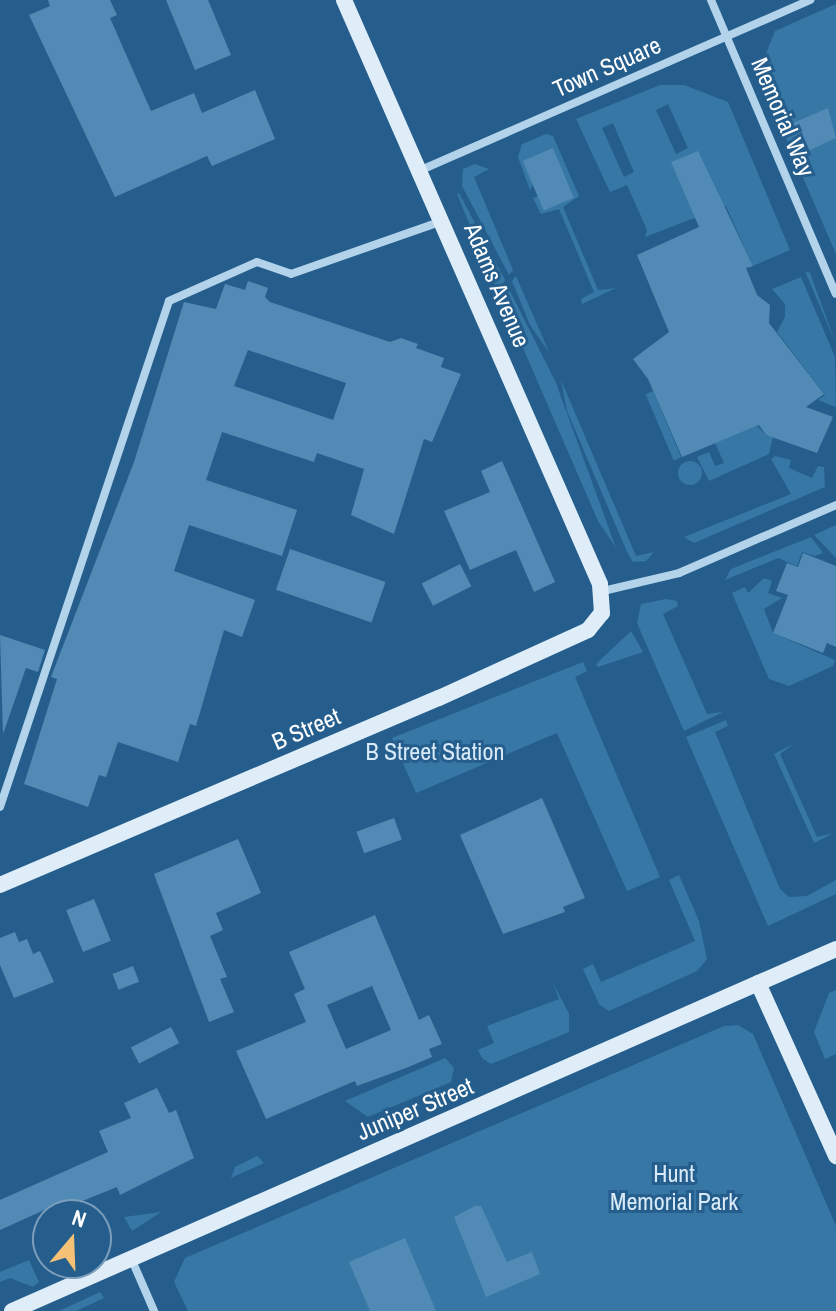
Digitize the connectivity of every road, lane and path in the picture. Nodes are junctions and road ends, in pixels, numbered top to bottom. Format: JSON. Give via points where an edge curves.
{"nodes":[{"id":1,"x":344,"y":0,"type":"edge"},
{"id":2,"x":711,"y":0,"type":"edge"},
{"id":3,"x":810,"y":0,"type":"edge"},
{"id":4,"x":727,"y":35,"type":"junction"},
{"id":5,"x":421,"y":170,"type":"junction"},
{"id":6,"x":443,"y":221,"type":"junction"},
{"id":7,"x":836,"y":294,"type":"edge"},
{"id":8,"x":836,"y":505,"type":"edge"},
{"id":9,"x":603,"y":591,"type":"junction"},
{"id":10,"x":0,"y":807,"type":"edge"},
{"id":11,"x":0,"y":885,"type":"edge"},
{"id":12,"x":836,"y":949,"type":"edge"},
{"id":13,"x":758,"y":983,"type":"junction"},
{"id":14,"x":836,"y":1156,"type":"edge"},
{"id":15,"x":131,"y":1258,"type":"junction"},
{"id":16,"x":12,"y":1311,"type":"edge"},
{"id":17,"x":154,"y":1311,"type":"edge"}],
"edges":[{"from":1,"to":5,"type":"street","name":"Adams Avenue"},
{"from":2,"to":4,"type":"street","name":"Memorial Way"},
{"from":3,"to":4,"type":"street","name":"Town Square"},
{"from":4,"to":5,"type":"street","name":"Town Square"},
{"from":4,"to":7,"type":"street","name":"Memorial Way"},
{"from":5,"to":6,"type":"street","name":"Adams Avenue"},
{"from":6,"to":9,"type":"street","name":"Adams Avenue"},
{"from":6,"to":10,"type":"street","via":[[291,274],[257,262],[169,301]]},
{"from":8,"to":9,"type":"street","via":[[679,573]]},
{"from":9,"to":11,"type":"street","name":"B Street","via":[[602,613],[579,634]]},
{"from":12,"to":13,"type":"street","name":"Juniper Street"},
{"from":13,"to":14,"type":"street"},
{"from":13,"to":15,"type":"street","name":"Juniper Street"},
{"from":15,"to":16,"type":"street","name":"Juniper Street"},
{"from":15,"to":17,"type":"street"}]}
